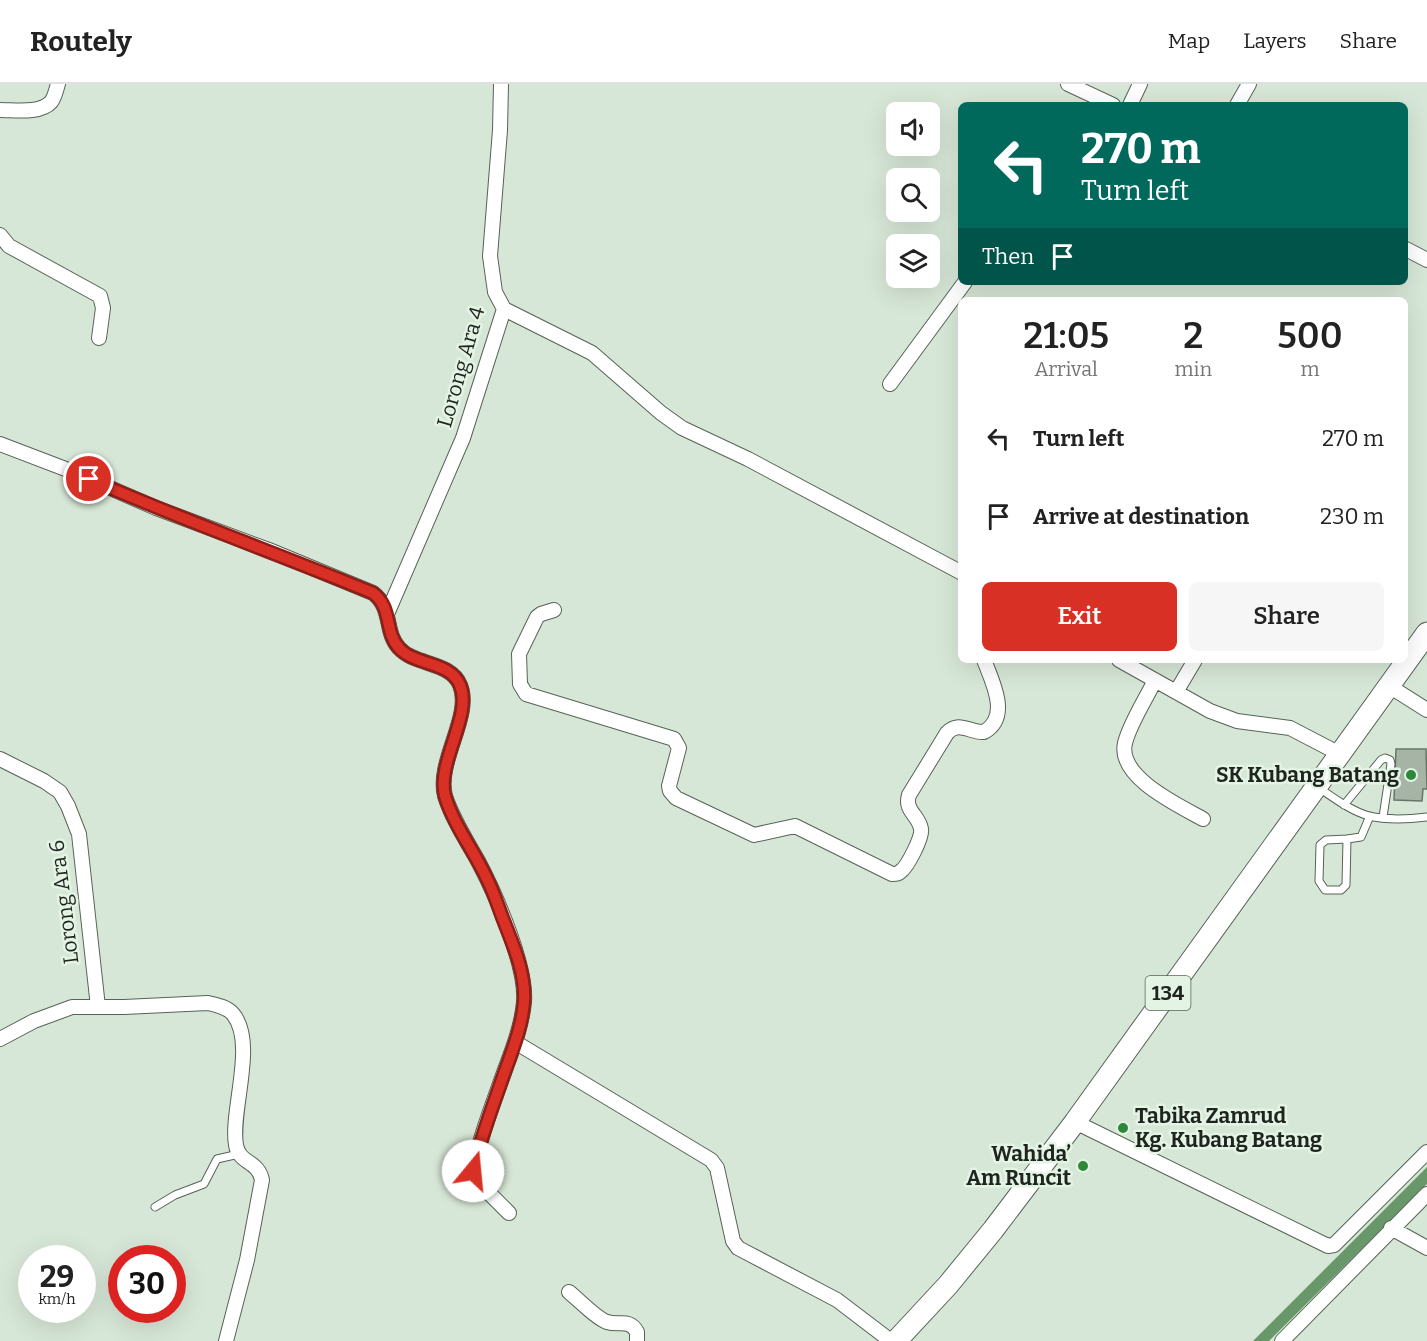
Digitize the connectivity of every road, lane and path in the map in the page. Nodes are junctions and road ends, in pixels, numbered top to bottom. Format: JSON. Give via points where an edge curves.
{"nodes":[{"id":1,"x":58,"y":84,"type":"edge"},
{"id":2,"x":501,"y":84,"type":"edge"},
{"id":3,"x":1068,"y":84,"type":"edge"},
{"id":4,"x":1140,"y":84,"type":"edge"},
{"id":5,"x":1249,"y":84,"type":"edge"},
{"id":6,"x":1107,"y":102,"type":"edge"},
{"id":7,"x":1131,"y":102,"type":"edge"},
{"id":8,"x":1239,"y":102,"type":"edge"},
{"id":9,"x":0,"y":110,"type":"edge"},
{"id":10,"x":0,"y":235,"type":"edge"},
{"id":11,"x":1408,"y":250,"type":"edge"},
{"id":12,"x":1427,"y":260,"type":"edge"},
{"id":13,"x":963,"y":285,"type":"edge"},
{"id":14,"x":504,"y":309,"type":"junction"},
{"id":15,"x":99,"y":338,"type":"dead end"},
{"id":16,"x":890,"y":384,"type":"dead end"},
{"id":17,"x":0,"y":444,"type":"edge"},
{"id":18,"x":958,"y":571,"type":"edge"},
{"id":19,"x":554,"y":610,"type":"dead end"},
{"id":20,"x":387,"y":614,"type":"junction"},
{"id":21,"x":1427,"y":633,"type":"edge"},
{"id":22,"x":1408,"y":657,"type":"edge"},
{"id":23,"x":985,"y":663,"type":"edge"},
{"id":24,"x":1124,"y":663,"type":"edge"},
{"id":25,"x":1193,"y":663,"type":"edge"},
{"id":26,"x":1404,"y":663,"type":"edge"},
{"id":27,"x":1155,"y":680,"type":"junction"},
{"id":28,"x":1389,"y":686,"type":"junction"},
{"id":29,"x":1176,"y":692,"type":"junction"},
{"id":30,"x":1427,"y":710,"type":"edge"},
{"id":31,"x":1340,"y":754,"type":"junction"},
{"id":32,"x":0,"y":759,"type":"edge"},
{"id":33,"x":1317,"y":787,"type":"junction"},
{"id":34,"x":1344,"y":805,"type":"junction"},
{"id":35,"x":1370,"y":816,"type":"junction"},
{"id":36,"x":1383,"y":817,"type":"junction"},
{"id":37,"x":1427,"y":817,"type":"edge"},
{"id":38,"x":1203,"y":819,"type":"dead end"},
{"id":39,"x":1347,"y":840,"type":"junction"},
{"id":40,"x":98,"y":1007,"type":"junction"},
{"id":41,"x":0,"y":1039,"type":"edge"},
{"id":42,"x":515,"y":1042,"type":"junction"},
{"id":43,"x":1075,"y":1122,"type":"junction"},
{"id":44,"x":1427,"y":1152,"type":"edge"},
{"id":45,"x":239,"y":1154,"type":"junction"},
{"id":46,"x":1427,"y":1194,"type":"edge"},
{"id":47,"x":155,"y":1207,"type":"dead end"},
{"id":48,"x":509,"y":1213,"type":"dead end"},
{"id":49,"x":1391,"y":1228,"type":"junction"},
{"id":50,"x":1427,"y":1248,"type":"edge"},
{"id":51,"x":569,"y":1292,"type":"dead end"},
{"id":52,"x":226,"y":1341,"type":"edge"},
{"id":53,"x":637,"y":1341,"type":"edge"},
{"id":54,"x":893,"y":1341,"type":"edge"},
{"id":55,"x":1282,"y":1341,"type":"edge"}],
"edges":[{"from":1,"to":9,"type":"street","via":[[48,105],[29,110]]},
{"from":2,"to":14,"type":"street","name":"Lorong Ara 4","via":[[490,256],[495,292]]},
{"from":3,"to":6,"type":"street"},
{"from":4,"to":7,"type":"street"},
{"from":5,"to":8,"type":"street"},
{"from":10,"to":15,"type":"street","via":[[9,246],[100,296],[103,308]]},
{"from":11,"to":12,"type":"street"},
{"from":13,"to":16,"type":"street"},
{"from":14,"to":18,"type":"street","via":[[592,353],[682,428]]},
{"from":14,"to":20,"type":"street","name":"Lorong Ara 4","via":[[463,438]]},
{"from":17,"to":20,"type":"street","via":[[373,593],[384,604]]},
{"from":19,"to":23,"type":"street","via":[[537,617],[519,654],[520,684],[526,694],[674,739],[679,748],[669,786],[676,798],[754,835],[795,826],[892,874],[905,867],[921,834],[908,807],[909,795],[947,733],[959,726],[984,732],[999,711]]},
{"from":20,"to":42,"type":"street","via":[[398,648],[446,670],[459,682],[462,709],[451,745],[444,793],[489,881],[522,970],[524,1001]]},
{"from":21,"to":22,"type":"main road","number":"134"},
{"from":24,"to":27,"type":"street"},
{"from":25,"to":29,"type":"street"},
{"from":26,"to":28,"type":"main road","number":"134"},
{"from":27,"to":29,"type":"street"},
{"from":27,"to":38,"type":"street","via":[[1127,736],[1126,758],[1135,775]]},
{"from":28,"to":30,"type":"street"},
{"from":28,"to":31,"type":"main road","number":"134"},
{"from":29,"to":31,"type":"street","via":[[1237,721],[1290,728]]},
{"from":31,"to":33,"type":"main road","number":"134"},
{"from":32,"to":40,"type":"street","name":"Lorong Ara 6","via":[[52,786],[69,806],[79,834]]},
{"from":33,"to":34,"type":"lane"},
{"from":33,"to":43,"type":"main road","number":"134"},
{"from":34,"to":35,"type":"lane"},
{"from":34,"to":36,"type":"lane","via":[[1385,758],[1391,764]]},
{"from":35,"to":36,"type":"lane"},
{"from":35,"to":39,"type":"lane","via":[[1361,837]]},
{"from":36,"to":37,"type":"lane"},
{"from":39,"to":39,"type":"lane","via":[[1347,885],[1341,890],[1325,890],[1319,881],[1320,845],[1326,840]]},
{"from":40,"to":41,"type":"street","via":[[72,1006]]},
{"from":40,"to":45,"type":"street","via":[[208,1003],[232,1012],[242,1052],[235,1135]]},
{"from":42,"to":48,"type":"street","via":[[473,1171],[475,1179]]},
{"from":42,"to":54,"type":"street","via":[[711,1160],[717,1168],[736,1246],[837,1300]]},
{"from":43,"to":44,"type":"street","via":[[1328,1246],[1334,1245]]},
{"from":43,"to":54,"type":"main road","number":"134","via":[[948,1285]]},
{"from":45,"to":47,"type":"lane","via":[[217,1159],[202,1185]]},
{"from":45,"to":52,"type":"street","via":[[258,1168],[262,1190]]},
{"from":46,"to":49,"type":"street"},
{"from":49,"to":50,"type":"street"},
{"from":49,"to":55,"type":"street"},
{"from":51,"to":53,"type":"street","via":[[603,1320],[631,1324]]}]}
